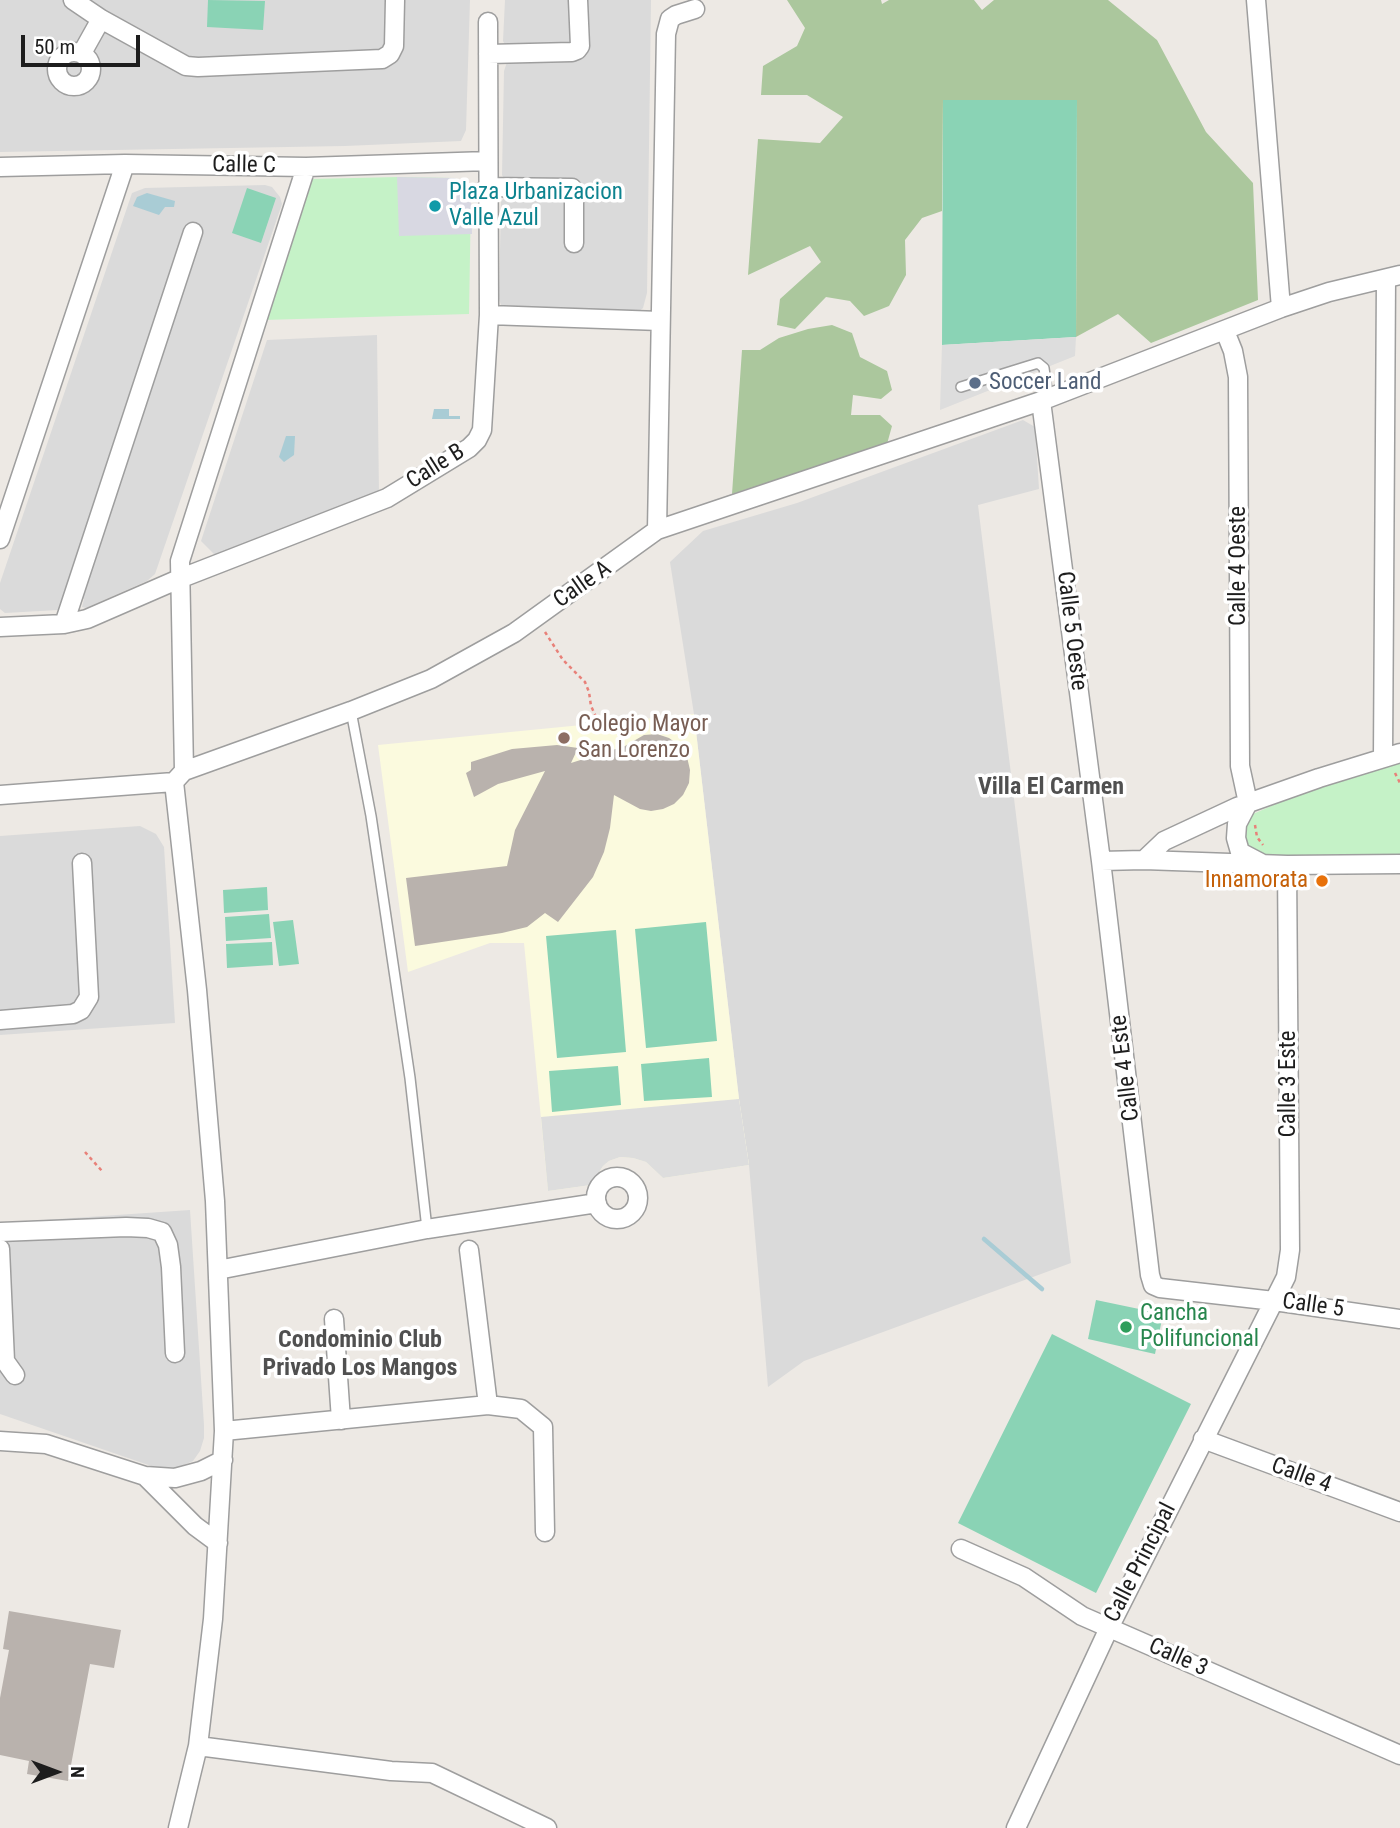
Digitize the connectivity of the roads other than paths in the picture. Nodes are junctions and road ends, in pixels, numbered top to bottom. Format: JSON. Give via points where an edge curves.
{"nodes":[{"id":1,"x":74,"y":0,"type":"edge"},
{"id":2,"x":396,"y":0,"type":"edge"},
{"id":3,"x":578,"y":0,"type":"edge"},
{"id":4,"x":1256,"y":0,"type":"edge"},
{"id":5,"x":695,"y":9,"type":"dead end"},
{"id":6,"x":101,"y":19,"type":"junction"},
{"id":7,"x":488,"y":22,"type":"dead end"},
{"id":8,"x":82,"y":53,"type":"dead end"},
{"id":9,"x":488,"y":54,"type":"junction"},
{"id":10,"x":488,"y":161,"type":"junction"},
{"id":11,"x":125,"y":164,"type":"junction"},
{"id":12,"x":0,"y":167,"type":"edge"},
{"id":13,"x":306,"y":167,"type":"junction"},
{"id":14,"x":487,"y":187,"type":"junction"},
{"id":15,"x":193,"y":233,"type":"dead end"},
{"id":16,"x":574,"y":243,"type":"dead end"},
{"id":17,"x":1393,"y":277,"type":"edge"},
{"id":18,"x":1281,"y":308,"type":"junction"},
{"id":19,"x":489,"y":314,"type":"junction"},
{"id":20,"x":660,"y":321,"type":"junction"},
{"id":21,"x":1225,"y":331,"type":"junction"},
{"id":22,"x":961,"y":387,"type":"dead end"},
{"id":23,"x":1044,"y":399,"type":"junction"},
{"id":24,"x":657,"y":530,"type":"junction"},
{"id":25,"x":0,"y":539,"type":"edge"},
{"id":26,"x":179,"y":579,"type":"junction"},
{"id":27,"x":64,"y":624,"type":"junction"},
{"id":28,"x":0,"y":628,"type":"edge"},
{"id":29,"x":351,"y":711,"type":"junction"},
{"id":30,"x":1392,"y":760,"type":"edge"},
{"id":31,"x":179,"y":776,"type":"junction"},
{"id":32,"x":0,"y":795,"type":"edge"},
{"id":33,"x":1248,"y":803,"type":"junction"},
{"id":34,"x":1263,"y":855,"type":"junction"},
{"id":35,"x":1144,"y":860,"type":"junction"},
{"id":36,"x":1101,"y":861,"type":"junction"},
{"id":37,"x":82,"y":863,"type":"dead end"},
{"id":38,"x":1400,"y":864,"type":"edge"},
{"id":39,"x":1287,"y":865,"type":"junction"},
{"id":40,"x":0,"y":1020,"type":"edge"},
{"id":41,"x":597,"y":1203,"type":"dead end"},
{"id":42,"x":427,"y":1229,"type":"junction"},
{"id":43,"x":0,"y":1232,"type":"edge"},
{"id":44,"x":0,"y":1249,"type":"edge"},
{"id":45,"x":469,"y":1250,"type":"dead end"},
{"id":46,"x":218,"y":1269,"type":"junction"},
{"id":47,"x":1150,"y":1275,"type":"joint"},
{"id":48,"x":1274,"y":1301,"type":"junction"},
{"id":49,"x":334,"y":1319,"type":"dead end"},
{"id":50,"x":1400,"y":1319,"type":"edge"},
{"id":51,"x":175,"y":1353,"type":"dead end"},
{"id":52,"x":15,"y":1375,"type":"dead end"},
{"id":53,"x":488,"y":1405,"type":"junction"},
{"id":54,"x":341,"y":1420,"type":"junction"},
{"id":55,"x":224,"y":1431,"type":"junction"},
{"id":56,"x":1203,"y":1439,"type":"junction"},
{"id":57,"x":0,"y":1440,"type":"edge"},
{"id":58,"x":223,"y":1460,"type":"junction"},
{"id":59,"x":145,"y":1476,"type":"junction"},
{"id":60,"x":1400,"y":1513,"type":"edge"},
{"id":61,"x":545,"y":1532,"type":"dead end"},
{"id":62,"x":218,"y":1543,"type":"junction"},
{"id":63,"x":961,"y":1549,"type":"dead end"},
{"id":64,"x":1109,"y":1628,"type":"junction"},
{"id":65,"x":198,"y":1746,"type":"junction"},
{"id":66,"x":1400,"y":1755,"type":"edge"},
{"id":67,"x":1022,"y":1826,"type":"edge"},
{"id":68,"x":178,"y":1828,"type":"edge"},
{"id":69,"x":547,"y":1828,"type":"edge"}],
"edges":[{"from":1,"to":6,"type":"street"},
{"from":2,"to":6,"type":"street","via":[[394,46],[382,59],[186,66]]},
{"from":3,"to":9,"type":"street","via":[[577,50]]},
{"from":4,"to":18,"type":"street"},
{"from":5,"to":20,"type":"street","via":[[670,19],[666,34]]},
{"from":6,"to":8,"type":"street"},
{"from":7,"to":9,"type":"street","name":"Calle B"},
{"from":9,"to":10,"type":"street","name":"Calle B"},
{"from":10,"to":13,"type":"street","name":"Calle C"},
{"from":10,"to":14,"type":"street","name":"Calle B"},
{"from":11,"to":12,"type":"street","name":"Calle C"},
{"from":11,"to":13,"type":"street","name":"Calle C"},
{"from":11,"to":25,"type":"street"},
{"from":13,"to":26,"type":"street","via":[[185,544]]},
{"from":14,"to":16,"type":"street","via":[[572,188]]},
{"from":14,"to":19,"type":"street","name":"Calle B"},
{"from":15,"to":27,"type":"street"},
{"from":17,"to":18,"type":"street","name":"Calle A"},
{"from":17,"to":30,"type":"street"},
{"from":18,"to":21,"type":"street","name":"Calle A"},
{"from":19,"to":20,"type":"street"},
{"from":19,"to":26,"type":"street","name":"Calle B","via":[[482,430],[469,448],[387,498]]},
{"from":20,"to":24,"type":"street"},
{"from":21,"to":23,"type":"street","name":"Calle A"},
{"from":21,"to":33,"type":"street","name":"Calle 4 Oeste","via":[[1238,377],[1240,766]]},
{"from":22,"to":23,"type":"lane","via":[[1038,363],[1044,368]]},
{"from":23,"to":24,"type":"street","name":"Calle A"},
{"from":23,"to":36,"type":"street","name":"Calle 5 Oeste"},
{"from":24,"to":29,"type":"street","name":"Calle A","via":[[514,633],[412,688]]},
{"from":26,"to":27,"type":"street","name":"Calle B","via":[[88,619]]},
{"from":26,"to":31,"type":"street"},
{"from":27,"to":28,"type":"street","name":"Calle B"},
{"from":29,"to":31,"type":"street","name":"Calle A"},
{"from":29,"to":42,"type":"lane","via":[[410,1078]]},
{"from":30,"to":33,"type":"street"},
{"from":31,"to":32,"type":"street","name":"Calle A"},
{"from":31,"to":46,"type":"street"},
{"from":33,"to":34,"type":"street","via":[[1237,824],[1240,852]]},
{"from":33,"to":35,"type":"street","via":[[1164,841]]},
{"from":34,"to":35,"type":"street"},
{"from":34,"to":39,"type":"street"},
{"from":35,"to":36,"type":"street"},
{"from":36,"to":47,"type":"street","name":"Calle 4 Este"},
{"from":37,"to":40,"type":"street","via":[[89,997],[73,1014]]},
{"from":38,"to":39,"type":"street"},
{"from":39,"to":48,"type":"street","name":"Calle 3 Este","via":[[1290,1250],[1286,1277]]},
{"from":41,"to":42,"type":"street"},
{"from":42,"to":46,"type":"street"},
{"from":43,"to":51,"type":"street","via":[[126,1227],[162,1232],[171,1267]]},
{"from":44,"to":52,"type":"street","via":[[5,1361]]},
{"from":45,"to":53,"type":"street"},
{"from":46,"to":55,"type":"street"},
{"from":47,"to":48,"type":"street","name":"Calle 5","via":[[1153,1285],[1160,1288]]},
{"from":48,"to":50,"type":"street","name":"Calle 5"},
{"from":48,"to":56,"type":"street","name":"Calle Principal"},
{"from":49,"to":54,"type":"street"},
{"from":53,"to":54,"type":"street"},
{"from":53,"to":61,"type":"street","via":[[521,1409],[543,1427]]},
{"from":54,"to":55,"type":"street"},
{"from":55,"to":58,"type":"street"},
{"from":56,"to":60,"type":"street","name":"Calle 4"},
{"from":56,"to":64,"type":"street","name":"Calle Principal"},
{"from":57,"to":59,"type":"street","via":[[46,1444]]},
{"from":58,"to":59,"type":"street","via":[[175,1478]]},
{"from":58,"to":62,"type":"street"},
{"from":59,"to":62,"type":"street"},
{"from":62,"to":65,"type":"street"},
{"from":63,"to":64,"type":"street","name":"Calle 3","via":[[1024,1577],[1082,1616]]},
{"from":64,"to":66,"type":"street","name":"Calle 3"},
{"from":64,"to":67,"type":"street","name":"Calle Principal"},
{"from":65,"to":68,"type":"street"},
{"from":65,"to":69,"type":"street","via":[[432,1773]]}]}
